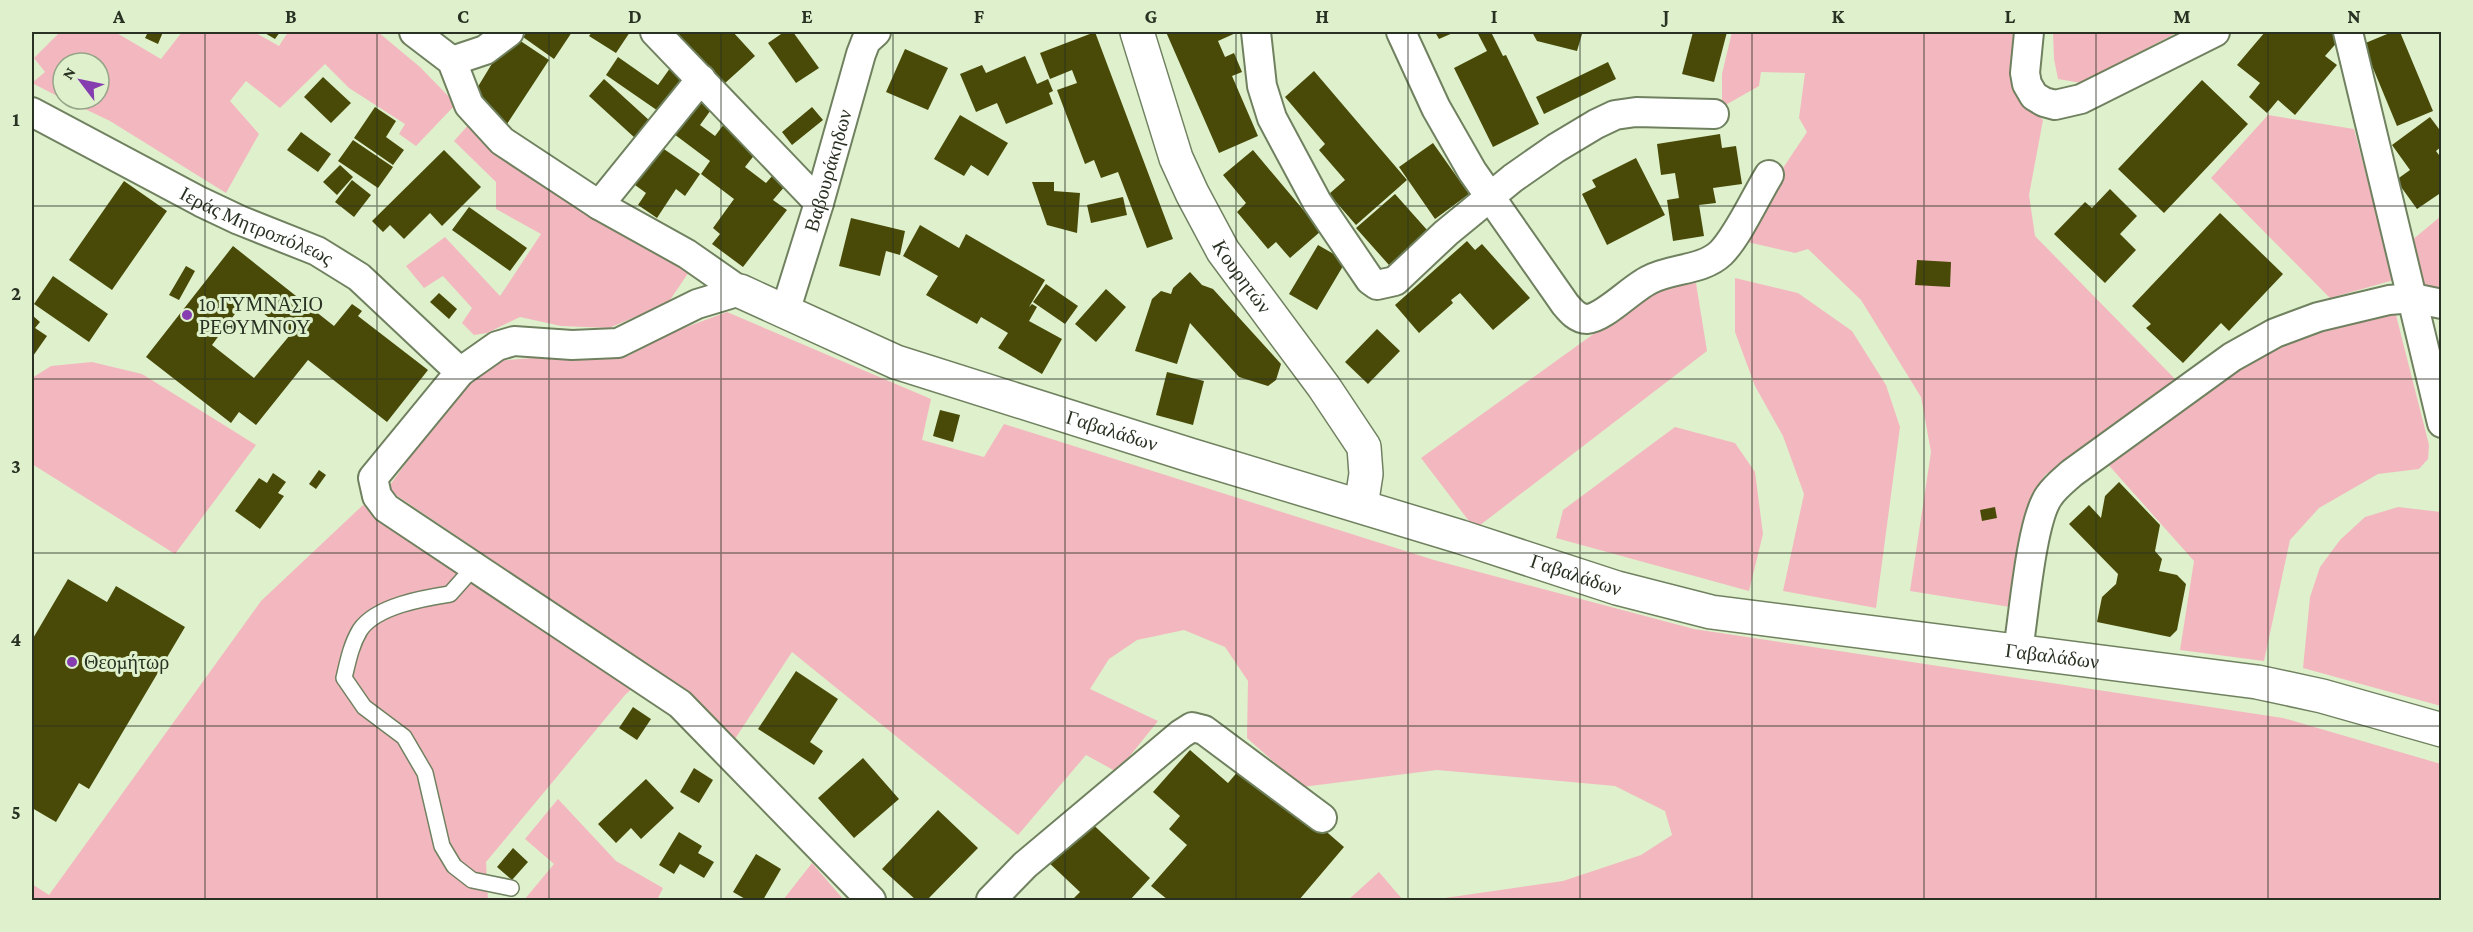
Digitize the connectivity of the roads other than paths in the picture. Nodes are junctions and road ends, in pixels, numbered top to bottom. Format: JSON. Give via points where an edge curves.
{"nodes":[{"id":1,"x":393,"y":32,"type":"edge"},
{"id":2,"x":413,"y":32,"type":"edge"},
{"id":3,"x":509,"y":32,"type":"edge"},
{"id":4,"x":656,"y":32,"type":"edge"},
{"id":5,"x":876,"y":32,"type":"edge"},
{"id":6,"x":1137,"y":32,"type":"edge"},
{"id":7,"x":1256,"y":32,"type":"edge"},
{"id":8,"x":1401,"y":32,"type":"edge"},
{"id":9,"x":2029,"y":32,"type":"edge"},
{"id":10,"x":2215,"y":32,"type":"edge"},
{"id":11,"x":2348,"y":32,"type":"edge"},
{"id":12,"x":452,"y":61,"type":"junction"},
{"id":13,"x":701,"y":79,"type":"junction"},
{"id":14,"x":32,"y":112,"type":"edge"},
{"id":15,"x":1714,"y":114,"type":"dead end"},
{"id":16,"x":1769,"y":175,"type":"dead end"},
{"id":17,"x":1490,"y":198,"type":"junction"},
{"id":18,"x":819,"y":203,"type":"junction"},
{"id":19,"x":599,"y":205,"type":"junction"},
{"id":20,"x":740,"y":291,"type":"junction"},
{"id":21,"x":2413,"y":298,"type":"junction"},
{"id":22,"x":2442,"y":304,"type":"edge"},
{"id":23,"x":784,"y":312,"type":"junction"},
{"id":24,"x":460,"y":372,"type":"junction"},
{"id":25,"x":2442,"y":423,"type":"edge"},
{"id":26,"x":1361,"y":506,"type":"junction"},
{"id":27,"x":474,"y":567,"type":"junction"},
{"id":28,"x":2018,"y":650,"type":"junction"},
{"id":29,"x":2442,"y":730,"type":"edge"},
{"id":30,"x":1322,"y":818,"type":"dead end"},
{"id":31,"x":511,"y":888,"type":"dead end"},
{"id":32,"x":871,"y":900,"type":"edge"},
{"id":33,"x":991,"y":900,"type":"edge"}],
"edges":[{"from":1,"to":2,"type":"street","via":[[403,36]]},
{"from":2,"to":12,"type":"street"},
{"from":3,"to":12,"type":"street","via":[[485,50]]},
{"from":4,"to":13,"type":"street"},
{"from":5,"to":18,"type":"street","name":"Βαβουράκηδων","via":[[866,41],[861,54]]},
{"from":6,"to":26,"type":"street","name":"Κουρητών","via":[[1176,158],[1223,251],[1364,447],[1366,474]]},
{"from":7,"to":17,"type":"street","via":[[1262,86],[1272,118],[1317,202],[1373,283],[1382,286],[1395,281]]},
{"from":8,"to":17,"type":"street","via":[[1444,124]]},
{"from":9,"to":10,"type":"street","via":[[2027,84],[2034,96],[2055,105],[2081,99]]},
{"from":11,"to":21,"type":"street"},
{"from":12,"to":19,"type":"street","via":[[469,105],[502,141]]},
{"from":13,"to":18,"type":"street"},
{"from":13,"to":19,"type":"street"},
{"from":14,"to":24,"type":"street","name":"Ιεράς Μητροπόλεως","via":[[201,202],[317,251],[359,277]]},
{"from":15,"to":17,"type":"street","via":[[1636,112],[1615,116],[1557,148]]},
{"from":16,"to":17,"type":"street","via":[[1722,252],[1704,263],[1652,278],[1586,319],[1565,304]]},
{"from":18,"to":23,"type":"street","name":"Βαβουράκηδων"},
{"from":19,"to":20,"type":"street","via":[[678,248]]},
{"from":20,"to":23,"type":"street","name":"Γαβαλάδων"},
{"from":20,"to":24,"type":"street","via":[[697,304],[618,343],[514,341],[497,346]]},
{"from":21,"to":22,"type":"street"},
{"from":21,"to":25,"type":"street"},
{"from":21,"to":28,"type":"street","via":[[2327,314],[2259,340],[2059,485],[2049,495],[2039,520]]},
{"from":23,"to":26,"type":"street","name":"Γαβαλάδων","via":[[896,362]]},
{"from":24,"to":27,"type":"street","via":[[373,478],[377,496],[386,508]]},
{"from":26,"to":28,"type":"street","name":"Γαβαλάδων","via":[[1679,605]]},
{"from":27,"to":31,"type":"lane","via":[[450,594],[415,599],[379,614],[362,628],[350,652],[344,678],[364,706],[404,737],[425,773],[442,846],[454,866],[472,880]]},
{"from":27,"to":32,"type":"street","via":[[680,704]]},
{"from":28,"to":29,"type":"street","name":"Γαβαλάδων","via":[[2285,687]]},
{"from":30,"to":33,"type":"street","via":[[1204,730],[1192,727],[1025,864]]}]}
